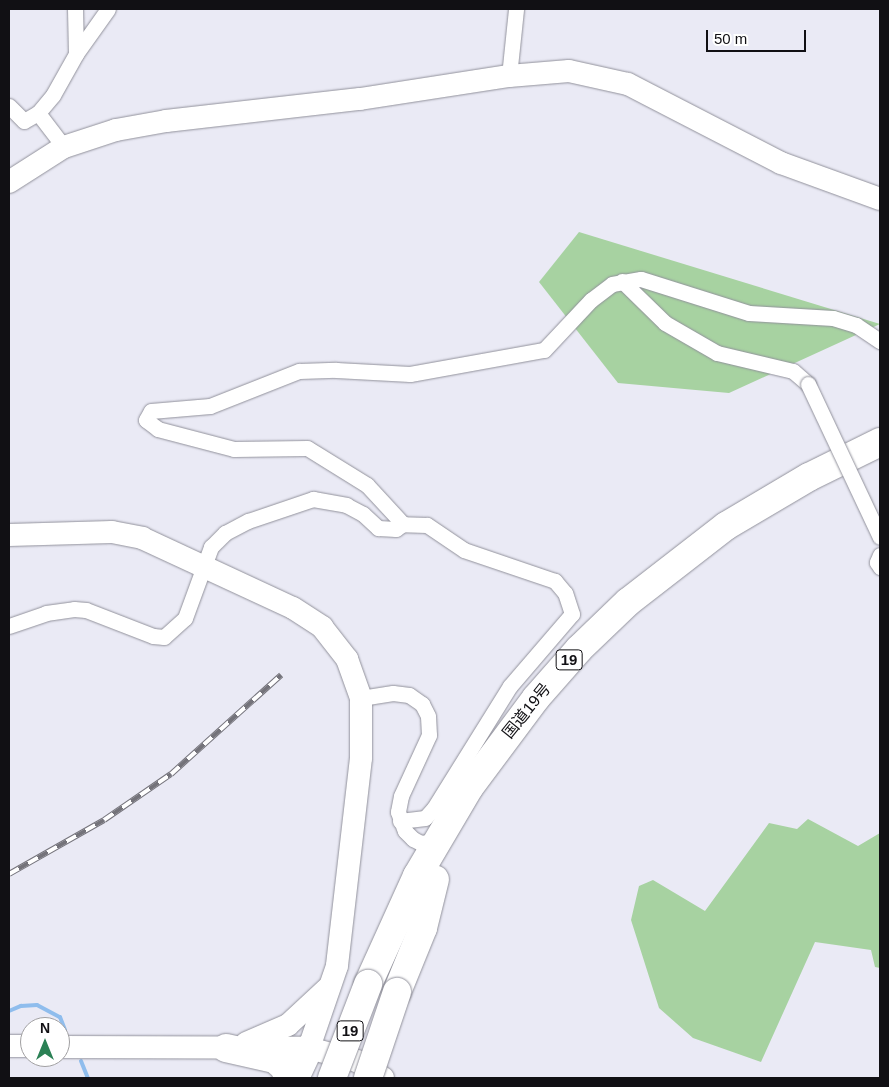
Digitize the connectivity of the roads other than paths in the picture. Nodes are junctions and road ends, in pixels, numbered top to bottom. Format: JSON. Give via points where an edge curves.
{"nodes":[{"id":1,"x":75,"y":9,"type":"edge"},
{"id":2,"x":108,"y":9,"type":"edge"},
{"id":3,"x":516,"y":9,"type":"edge"},
{"id":4,"x":76,"y":54,"type":"junction"},
{"id":5,"x":509,"y":76,"type":"junction"},
{"id":6,"x":9,"y":106,"type":"edge"},
{"id":7,"x":38,"y":113,"type":"junction"},
{"id":8,"x":64,"y":147,"type":"junction"},
{"id":9,"x":9,"y":182,"type":"edge"},
{"id":10,"x":880,"y":199,"type":"edge"},
{"id":11,"x":622,"y":282,"type":"junction"},
{"id":12,"x":880,"y":341,"type":"edge"},
{"id":13,"x":880,"y":442,"type":"edge"},
{"id":14,"x":880,"y":461,"type":"edge"},
{"id":15,"x":404,"y":524,"type":"junction"},
{"id":16,"x":9,"y":535,"type":"edge"},
{"id":17,"x":880,"y":537,"type":"edge"},
{"id":18,"x":880,"y":554,"type":"edge"},
{"id":19,"x":203,"y":563,"type":"junction"},
{"id":20,"x":880,"y":567,"type":"edge"},
{"id":21,"x":9,"y":626,"type":"edge"},
{"id":22,"x":361,"y":698,"type":"junction"},
{"id":23,"x":400,"y":820,"type":"junction"},
{"id":24,"x":437,"y":841,"type":"junction"},
{"id":25,"x":334,"y":976,"type":"junction"},
{"id":26,"x":384,"y":988,"type":"junction"},
{"id":27,"x":70,"y":1047,"type":"edge"},
{"id":28,"x":226,"y":1048,"type":"junction"},
{"id":29,"x":309,"y":1048,"type":"junction"},
{"id":30,"x":287,"y":1078,"type":"edge"},
{"id":31,"x":295,"y":1078,"type":"edge"},
{"id":32,"x":332,"y":1078,"type":"edge"},
{"id":33,"x":351,"y":1078,"type":"edge"},
{"id":34,"x":368,"y":1078,"type":"edge"},
{"id":35,"x":383,"y":1078,"type":"edge"},
{"id":36,"x":389,"y":1078,"type":"edge"}],
"edges":[{"from":1,"to":4,"type":"street"},
{"from":2,"to":4,"type":"street"},
{"from":3,"to":5,"type":"street"},
{"from":4,"to":7,"type":"street","via":[[53,96]]},
{"from":5,"to":8,"type":"street","via":[[360,100],[166,121],[107,132]]},
{"from":5,"to":10,"type":"street","via":[[569,70],[628,84],[782,163]]},
{"from":6,"to":7,"type":"street","via":[[24,121]]},
{"from":7,"to":8,"type":"street"},
{"from":8,"to":9,"type":"street"},
{"from":11,"to":12,"type":"street","via":[[641,279],[749,313],[833,318],[856,325]]},
{"from":11,"to":15,"type":"street","via":[[612,284],[591,300],[544,350],[410,374],[299,371],[210,406],[183,411],[154,410],[146,415],[148,422],[162,430],[234,448],[307,448],[367,486]]},
{"from":11,"to":17,"type":"street","bridge":true,"via":[[665,323],[716,353],[793,371],[808,384]]},
{"from":13,"to":24,"type":"highway","name":"国道19号","number":"19","via":[[756,507],[693,550],[628,602],[579,649],[536,698],[469,788]]},
{"from":14,"to":26,"type":"highway","name":"国道19号","number":"19","via":[[774,515],[692,572],[630,625],[553,705],[514,754],[435,879]]},
{"from":15,"to":19,"type":"street","via":[[396,529],[378,528],[364,514],[346,505],[313,499],[248,521],[225,533],[211,547]]},
{"from":15,"to":23,"type":"street","via":[[427,525],[464,550],[555,581],[565,593],[572,614],[510,686],[434,808],[425,818],[413,822]]},
{"from":16,"to":19,"type":"street","via":[[112,532],[142,538]]},
{"from":18,"to":20,"type":"street","via":[[877,562]]},
{"from":19,"to":21,"type":"street","via":[[195,597],[185,618],[164,636],[153,636],[86,610],[74,609],[46,613]]},
{"from":19,"to":22,"type":"street","via":[[293,608],[322,627],[347,659]]},
{"from":22,"to":23,"type":"street","via":[[392,693],[409,696],[422,704],[428,716],[429,735],[398,804]]},
{"from":22,"to":25,"type":"street","via":[[362,758]]},
{"from":23,"to":24,"type":"street","via":[[413,839]]},
{"from":24,"to":26,"type":"highway","name":"国道19号","number":"19"},
{"from":25,"to":28,"type":"street","via":[[319,1000],[288,1025],[256,1041]]},
{"from":25,"to":29,"type":"street"},
{"from":25,"to":36,"type":"street","via":[[342,979],[336,1014],[340,1038],[383,1069]]},
{"from":26,"to":32,"type":"highway","name":"国道19号","number":"19","bridge":true},
{"from":26,"to":33,"type":"highway","name":"国道19号","number":"19"},
{"from":26,"to":34,"type":"highway","number":"19","bridge":true},
{"from":27,"to":28,"type":"street"},
{"from":28,"to":29,"type":"street"},
{"from":28,"to":30,"type":"highway","via":[[275,1059],[286,1070]]},
{"from":29,"to":31,"type":"highway"},
{"from":29,"to":35,"type":"street","via":[[356,1061]]}]}
